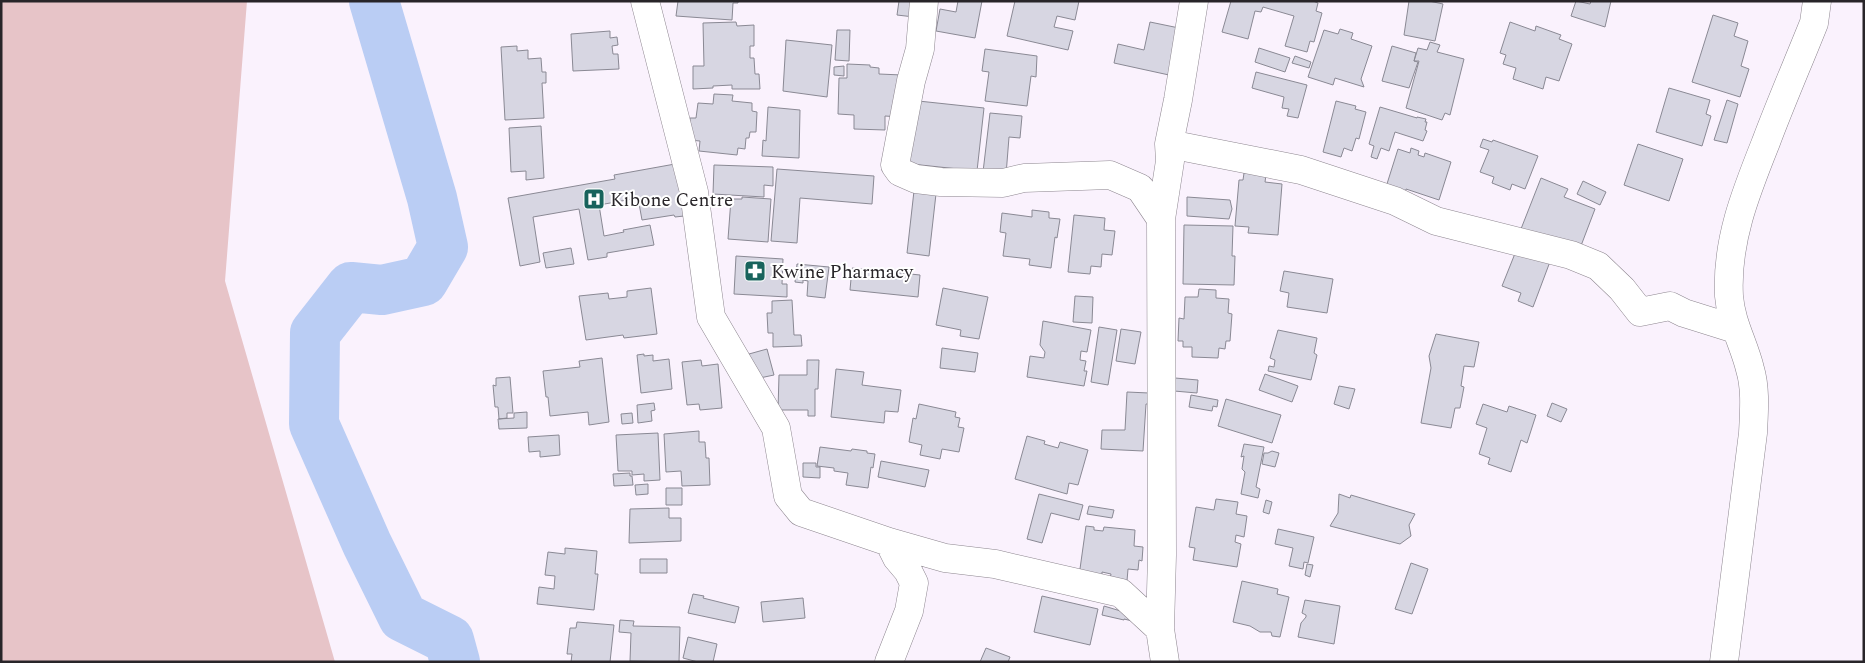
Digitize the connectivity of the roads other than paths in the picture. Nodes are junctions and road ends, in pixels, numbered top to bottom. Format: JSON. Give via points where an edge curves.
{"nodes":[{"id":1,"x":645,"y":1,"type":"edge"},
{"id":2,"x":924,"y":1,"type":"edge"},
{"id":3,"x":1194,"y":1,"type":"edge"},
{"id":4,"x":1817,"y":1,"type":"edge"},
{"id":5,"x":1169,"y":144,"type":"junction"},
{"id":6,"x":1161,"y":219,"type":"junction"},
{"id":7,"x":1735,"y":329,"type":"junction"},
{"id":8,"x":889,"y":542,"type":"junction"},
{"id":9,"x":1160,"y":629,"type":"junction"},
{"id":10,"x":889,"y":662,"type":"edge"},
{"id":11,"x":1165,"y":662,"type":"edge"},
{"id":12,"x":1724,"y":662,"type":"edge"}],
"edges":[{"from":1,"to":8,"type":"street","via":[[694,192],[711,317],[776,428],[788,496],[801,512]]},
{"from":2,"to":6,"type":"street","via":[[920,49],[896,152],[895,165],[900,172],[916,179],[941,182],[1003,184],[1024,178],[1110,175],[1140,188]]},
{"from":3,"to":5,"type":"street"},
{"from":4,"to":7,"type":"street","via":[[1814,23],[1735,228],[1729,287]]},
{"from":5,"to":6,"type":"street","via":[[1170,161]]},
{"from":5,"to":7,"type":"street","via":[[1301,170],[1395,201],[1436,221],[1571,256],[1598,266],[1640,312],[1670,306]]},
{"from":6,"to":9,"type":"street"},
{"from":7,"to":12,"type":"street","via":[[1751,370],[1754,408]]},
{"from":8,"to":9,"type":"street","via":[[945,558],[995,564],[1122,593]]},
{"from":8,"to":10,"type":"street","via":[[914,583],[909,611]]},
{"from":9,"to":11,"type":"street"}]}
